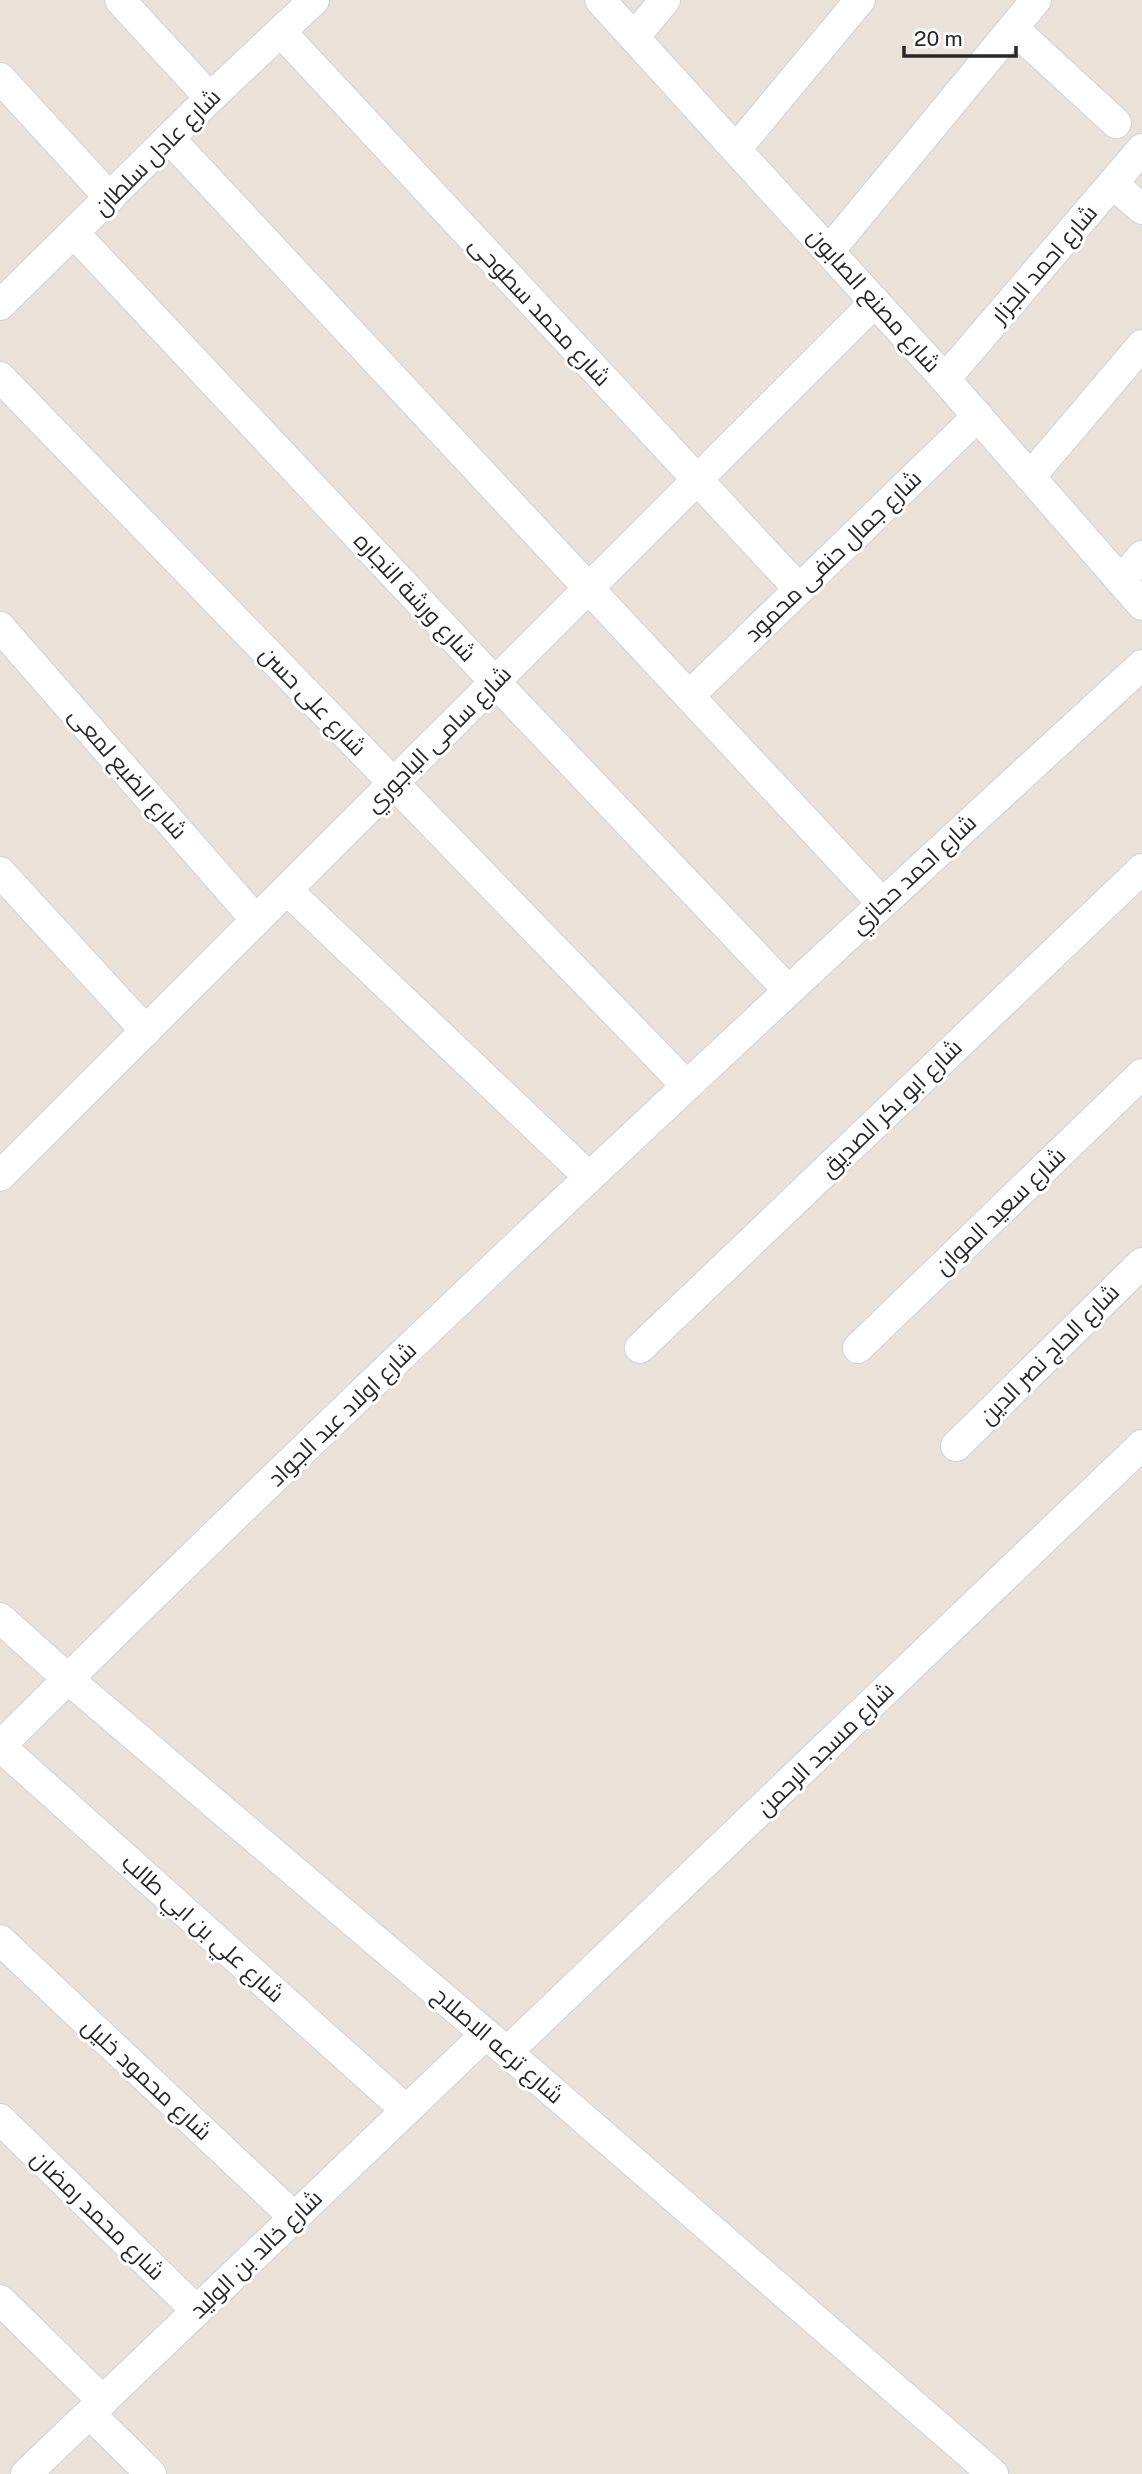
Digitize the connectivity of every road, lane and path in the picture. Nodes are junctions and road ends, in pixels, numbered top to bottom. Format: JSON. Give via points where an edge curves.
{"nodes":[{"id":1,"x":120,"y":0,"type":"edge"},
{"id":2,"x":600,"y":0,"type":"edge"},
{"id":3,"x":665,"y":0,"type":"edge"},
{"id":4,"x":860,"y":0,"type":"edge"},
{"id":5,"x":1036,"y":0,"type":"edge"},
{"id":6,"x":307,"y":3,"type":"edge"},
{"id":7,"x":1013,"y":28,"type":"junction"},
{"id":8,"x":281,"y":32,"type":"junction"},
{"id":9,"x":634,"y":37,"type":"junction"},
{"id":10,"x":0,"y":78,"type":"edge"},
{"id":11,"x":210,"y":98,"type":"junction"},
{"id":12,"x":1116,"y":123,"type":"dead end"},
{"id":13,"x":170,"y":139,"type":"junction"},
{"id":14,"x":736,"y":149,"type":"junction"},
{"id":15,"x":1142,"y":149,"type":"edge"},
{"id":16,"x":1113,"y":184,"type":"junction"},
{"id":17,"x":110,"y":198,"type":"junction"},
{"id":18,"x":1142,"y":209,"type":"edge"},
{"id":19,"x":74,"y":233,"type":"junction"},
{"id":20,"x":829,"y":251,"type":"junction"},
{"id":21,"x":875,"y":302,"type":"junction"},
{"id":22,"x":0,"y":305,"type":"edge"},
{"id":23,"x":1142,"y":345,"type":"edge"},
{"id":24,"x":0,"y":377,"type":"edge"},
{"id":25,"x":946,"y":379,"type":"junction"},
{"id":26,"x":978,"y":416,"type":"junction"},
{"id":27,"x":1030,"y":477,"type":"junction"},
{"id":28,"x":697,"y":480,"type":"junction"},
{"id":29,"x":1142,"y":556,"type":"edge"},
{"id":30,"x":1121,"y":581,"type":"junction"},
{"id":31,"x":589,"y":588,"type":"junction"},
{"id":32,"x":799,"y":589,"type":"junction"},
{"id":33,"x":1142,"y":606,"type":"edge"},
{"id":34,"x":0,"y":626,"type":"edge"},
{"id":35,"x":1142,"y":665,"type":"edge"},
{"id":36,"x":495,"y":682,"type":"junction"},
{"id":37,"x":689,"y":696,"type":"junction"},
{"id":38,"x":393,"y":784,"type":"junction"},
{"id":39,"x":1142,"y":869,"type":"edge"},
{"id":40,"x":0,"y":872,"type":"edge"},
{"id":41,"x":287,"y":890,"type":"junction"},
{"id":42,"x":882,"y":903,"type":"junction"},
{"id":43,"x":256,"y":920,"type":"junction"},
{"id":44,"x":788,"y":990,"type":"junction"},
{"id":45,"x":146,"y":1031,"type":"junction"},
{"id":46,"x":1142,"y":1074,"type":"edge"},
{"id":47,"x":686,"y":1084,"type":"junction"},
{"id":48,"x":0,"y":1176,"type":"edge"},
{"id":49,"x":589,"y":1177,"type":"junction"},
{"id":50,"x":1142,"y":1263,"type":"edge"},
{"id":51,"x":640,"y":1348,"type":"dead end"},
{"id":52,"x":858,"y":1348,"type":"dead end"},
{"id":53,"x":1142,"y":1445,"type":"edge"},
{"id":54,"x":956,"y":1446,"type":"dead end"},
{"id":55,"x":0,"y":1618,"type":"edge"},
{"id":56,"x":68,"y":1679,"type":"junction"},
{"id":57,"x":0,"y":1746,"type":"edge"},
{"id":58,"x":0,"y":1940,"type":"edge"},
{"id":59,"x":497,"y":2043,"type":"junction"},
{"id":60,"x":406,"y":2110,"type":"junction"},
{"id":61,"x":0,"y":2119,"type":"edge"},
{"id":62,"x":295,"y":2218,"type":"junction"},
{"id":63,"x":0,"y":2300,"type":"edge"},
{"id":64,"x":197,"y":2311,"type":"junction"},
{"id":65,"x":96,"y":2407,"type":"junction"},
{"id":66,"x":26,"y":2474,"type":"edge"},
{"id":67,"x":151,"y":2474,"type":"edge"},
{"id":68,"x":993,"y":2474,"type":"edge"}],
"edges":[{"from":1,"to":11,"type":"street"},
{"from":2,"to":9,"type":"street","name":"شارع مصنع الصابون"},
{"from":3,"to":9,"type":"street"},
{"from":4,"to":14,"type":"street"},
{"from":5,"to":7,"type":"street"},
{"from":6,"to":8,"type":"street","name":"شارع عادل سلطان"},
{"from":7,"to":12,"type":"street"},
{"from":7,"to":20,"type":"street"},
{"from":8,"to":11,"type":"street","name":"شارع عادل سلطان"},
{"from":8,"to":28,"type":"street","name":"شارع محمد سطوحى"},
{"from":9,"to":14,"type":"street","name":"شارع مصنع الصابون"},
{"from":10,"to":17,"type":"street"},
{"from":11,"to":13,"type":"street","name":"شارع عادل سلطان"},
{"from":13,"to":17,"type":"street","name":"شارع عادل سلطان"},
{"from":13,"to":31,"type":"street"},
{"from":14,"to":20,"type":"street","name":"شارع مصنع الصابون"},
{"from":15,"to":16,"type":"street","name":"شارع احمد الجزار"},
{"from":16,"to":18,"type":"street"},
{"from":16,"to":25,"type":"street","name":"شارع احمد الجزار"},
{"from":17,"to":19,"type":"street","name":"شارع عادل سلطان"},
{"from":19,"to":22,"type":"street","name":"شارع عادل سلطان"},
{"from":19,"to":36,"type":"street","name":"شارع ورشة النجاره"},
{"from":20,"to":21,"type":"street","name":"شارع مصنع الصابون"},
{"from":21,"to":25,"type":"street","name":"شارع مصنع الصابون"},
{"from":21,"to":28,"type":"street","name":"شارع سامى الباجوري"},
{"from":23,"to":27,"type":"street"},
{"from":24,"to":38,"type":"street","name":"شارع على حسن"},
{"from":25,"to":26,"type":"street","name":"شارع مصنع الصابون"},
{"from":26,"to":27,"type":"street","name":"شارع مصنع الصابون"},
{"from":26,"to":32,"type":"street","name":"شارع جمال حنفى محمود"},
{"from":27,"to":30,"type":"street","name":"شارع مصنع الصابون"},
{"from":28,"to":31,"type":"street","name":"شارع سامى الباجوري"},
{"from":28,"to":32,"type":"street","name":"شارع محمد سطوحى"},
{"from":29,"to":30,"type":"street"},
{"from":30,"to":33,"type":"street","name":"شارع مصنع الصابون"},
{"from":31,"to":36,"type":"street","name":"شارع سامى الباجوري"},
{"from":31,"to":37,"type":"street"},
{"from":32,"to":37,"type":"street","name":"شارع جمال حنفى محمود"},
{"from":34,"to":43,"type":"street","name":"شارع الضبع لمعى"},
{"from":35,"to":42,"type":"street","name":"شارع احمد حجازي"},
{"from":36,"to":38,"type":"street","name":"شارع سامى الباجوري"},
{"from":36,"to":44,"type":"street","name":"شارع ورشة النجاره"},
{"from":37,"to":42,"type":"street"},
{"from":38,"to":41,"type":"street","name":"شارع سامى الباجوري"},
{"from":38,"to":47,"type":"street","name":"شارع على حسن"},
{"from":39,"to":51,"type":"street","name":"شارع ابو بكر الصديق"},
{"from":40,"to":45,"type":"street"},
{"from":41,"to":43,"type":"street","name":"شارع سامى الباجوري"},
{"from":41,"to":49,"type":"street"},
{"from":42,"to":44,"type":"street","name":"شارع احمد حجازي"},
{"from":43,"to":45,"type":"street","name":"شارع سامى الباجوري"},
{"from":44,"to":47,"type":"street","name":"شارع احمد حجازي"},
{"from":45,"to":48,"type":"street","name":"شارع سامى الباجوري"},
{"from":46,"to":52,"type":"street","name":"شارع سعيد الموان"},
{"from":47,"to":49,"type":"street","name":"شارع اولاد عبد الجواد"},
{"from":49,"to":56,"type":"street","name":"شارع اولاد عبد الجواد"},
{"from":50,"to":54,"type":"street","name":"شارع الحاج نصر الدين"},
{"from":53,"to":59,"type":"street","name":"شارع مسجد الرحمن"},
{"from":55,"to":56,"type":"street","name":"شارع ترعه الاصلاح"},
{"from":56,"to":57,"type":"street","name":"شارع اولاد عبد الجواد"},
{"from":56,"to":59,"type":"street","name":"شارع ترعه الاصلاح"},
{"from":57,"to":60,"type":"street","name":"شارع علي بن ابي طالب"},
{"from":58,"to":62,"type":"street","name":"شارع محمود خليل"},
{"from":59,"to":60,"type":"street","name":"شارع خالد بن الوليد"},
{"from":59,"to":68,"type":"street","name":"شارع ترعه الاصلاح"},
{"from":60,"to":62,"type":"street","name":"شارع خالد بن الوليد"},
{"from":61,"to":64,"type":"street","name":"شارع محمد رمضان"},
{"from":62,"to":64,"type":"street","name":"شارع خالد بن الوليد"},
{"from":63,"to":65,"type":"street"},
{"from":64,"to":65,"type":"street","name":"شارع خالد بن الوليد"},
{"from":65,"to":66,"type":"street","name":"شارع خالد بن الوليد"},
{"from":65,"to":67,"type":"street"}]}
